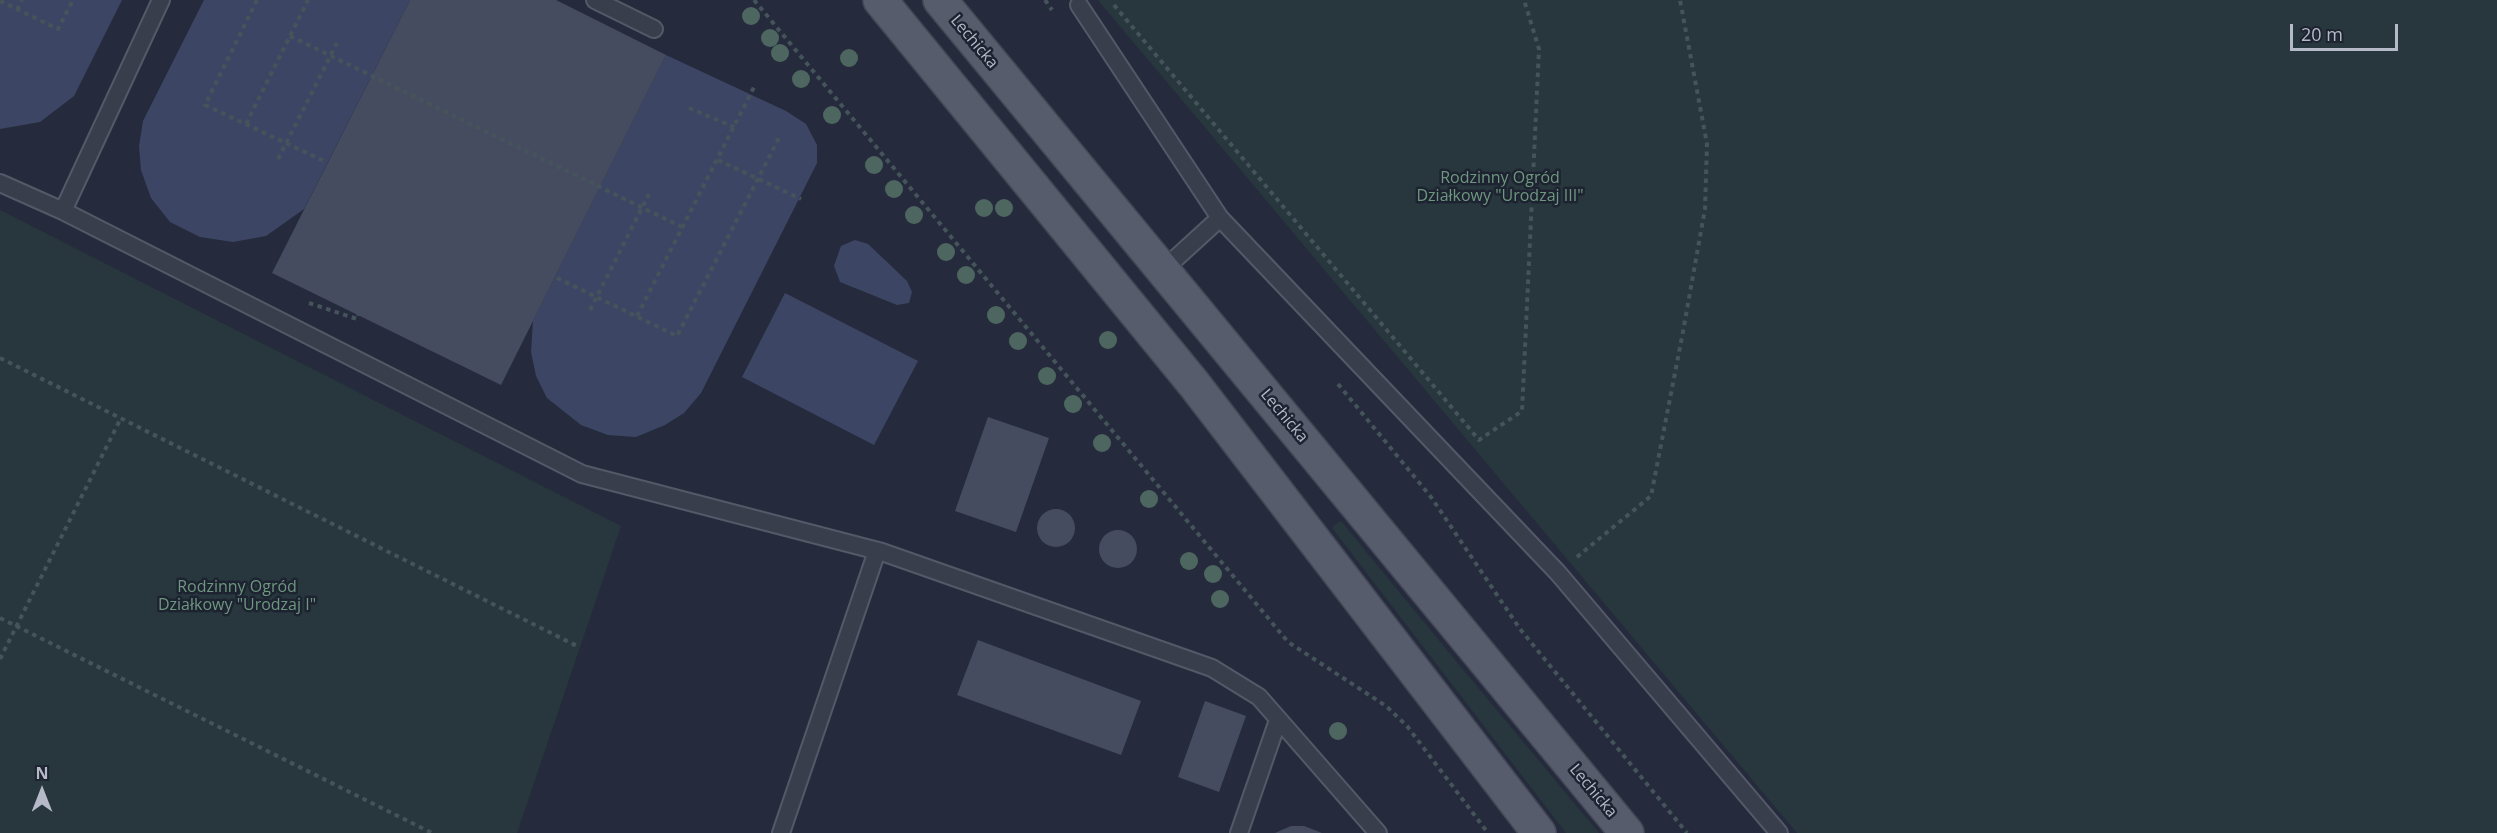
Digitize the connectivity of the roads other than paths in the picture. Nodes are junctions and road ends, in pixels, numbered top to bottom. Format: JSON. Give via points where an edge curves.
{"nodes":[{"id":1,"x":161,"y":0,"type":"edge"},
{"id":2,"x":595,"y":0,"type":"edge"},
{"id":3,"x":879,"y":0,"type":"edge"},
{"id":4,"x":940,"y":0,"type":"edge"},
{"id":5,"x":1079,"y":5,"type":"dead end"},
{"id":6,"x":654,"y":29,"type":"dead end"},
{"id":7,"x":0,"y":183,"type":"edge"},
{"id":8,"x":63,"y":211,"type":"junction"},
{"id":9,"x":1220,"y":218,"type":"junction"},
{"id":10,"x":1163,"y":270,"type":"junction"},
{"id":11,"x":877,"y":551,"type":"junction"},
{"id":12,"x":1278,"y":720,"type":"junction"},
{"id":13,"x":781,"y":833,"type":"edge"},
{"id":14,"x":1239,"y":833,"type":"edge"},
{"id":15,"x":1378,"y":833,"type":"edge"},
{"id":16,"x":1539,"y":833,"type":"edge"},
{"id":17,"x":1628,"y":833,"type":"edge"},
{"id":18,"x":1779,"y":833,"type":"edge"}],
"edges":[{"from":1,"to":8,"type":"lane"},
{"from":2,"to":6,"type":"lane"},
{"from":3,"to":16,"type":"main road","via":[[1186,375]]},
{"from":4,"to":10,"type":"main road","name":"Lechicka"},
{"from":5,"to":9,"type":"lane"},
{"from":7,"to":8,"type":"lane"},
{"from":8,"to":11,"type":"lane","via":[[582,474]]},
{"from":9,"to":10,"type":"lane"},
{"from":9,"to":18,"type":"lane","via":[[1558,573]]},
{"from":10,"to":17,"type":"main road","name":"Lechicka"},
{"from":11,"to":12,"type":"lane","via":[[1212,668],[1259,697]]},
{"from":11,"to":13,"type":"lane"},
{"from":12,"to":14,"type":"lane"},
{"from":12,"to":15,"type":"lane"}]}
